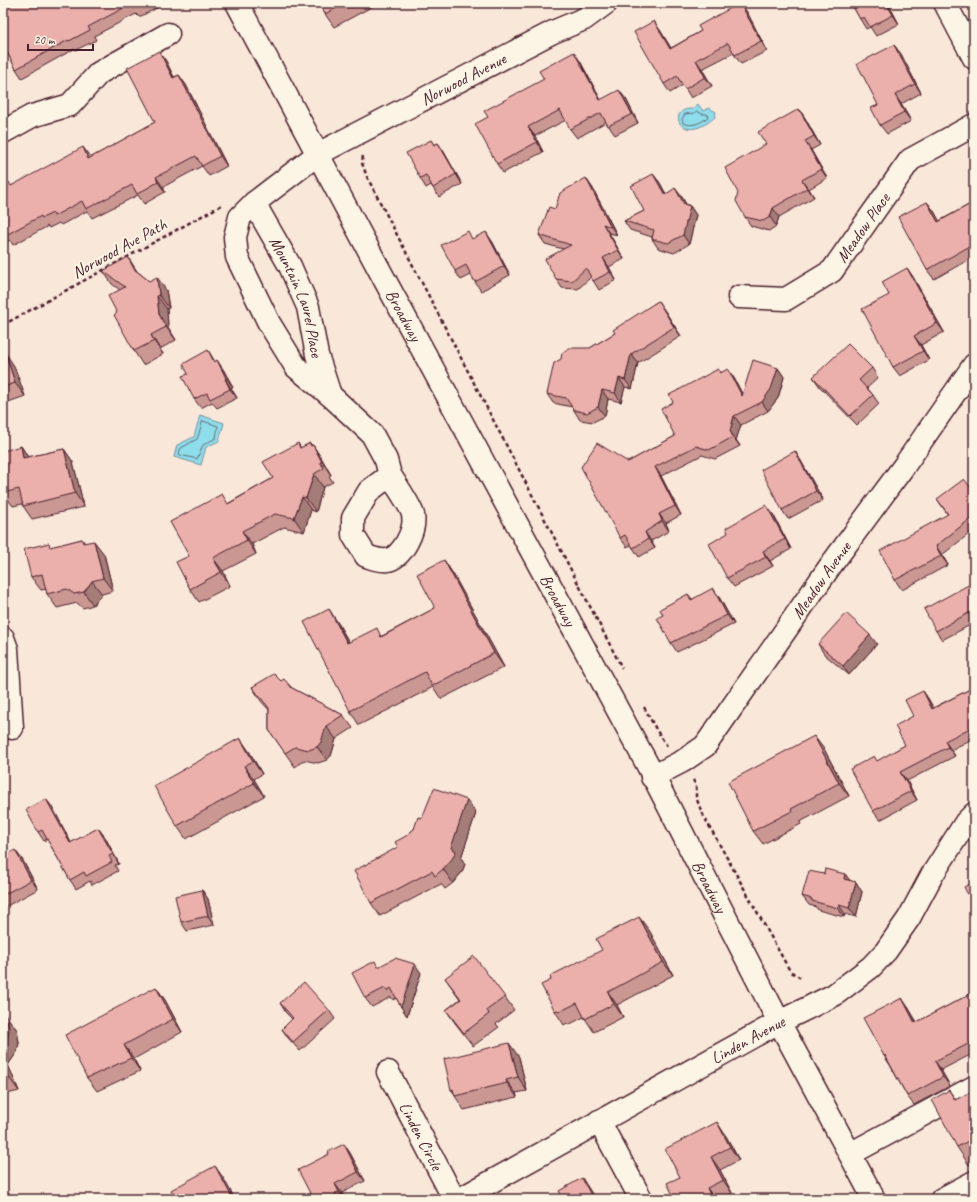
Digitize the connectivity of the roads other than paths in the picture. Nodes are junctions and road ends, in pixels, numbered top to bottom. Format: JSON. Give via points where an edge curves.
{"nodes":[{"id":1,"x":237,"y":3,"type":"edge"},
{"id":2,"x":606,"y":3,"type":"edge"},
{"id":3,"x":945,"y":3,"type":"edge"},
{"id":4,"x":168,"y":34,"type":"dead end"},
{"id":5,"x":974,"y":58,"type":"edge"},
{"id":6,"x":974,"y":125,"type":"edge"},
{"id":7,"x":3,"y":132,"type":"edge"},
{"id":8,"x":318,"y":154,"type":"junction"},
{"id":9,"x":254,"y":203,"type":"junction"},
{"id":10,"x":739,"y":297,"type":"dead end"},
{"id":11,"x":974,"y":365,"type":"edge"},
{"id":12,"x":330,"y":396,"type":"junction"},
{"id":13,"x":390,"y":475,"type":"dead end"},
{"id":14,"x":3,"y":638,"type":"edge"},
{"id":15,"x":12,"y":728,"type":"dead end"},
{"id":16,"x":652,"y":776,"type":"junction"},
{"id":17,"x":974,"y":814,"type":"edge"},
{"id":18,"x":779,"y":1022,"type":"junction"},
{"id":19,"x":388,"y":1072,"type":"dead end"},
{"id":20,"x":974,"y":1087,"type":"edge"},
{"id":21,"x":599,"y":1122,"type":"junction"},
{"id":22,"x":850,"y":1154,"type":"junction"},
{"id":23,"x":974,"y":1182,"type":"edge"},
{"id":24,"x":454,"y":1199,"type":"edge"},
{"id":25,"x":460,"y":1199,"type":"edge"},
{"id":26,"x":641,"y":1199,"type":"edge"},
{"id":27,"x":874,"y":1199,"type":"edge"},
{"id":28,"x":942,"y":1199,"type":"edge"}],
"edges":[{"from":1,"to":8,"type":"street","name":"Broadway"},
{"from":2,"to":8,"type":"street","name":"Norwood Avenue","via":[[584,20],[553,32]]},
{"from":3,"to":5,"type":"street"},
{"from":4,"to":7,"type":"street","via":[[99,72],[70,105],[32,116]]},
{"from":6,"to":10,"type":"street","name":"Meadow Place","via":[[910,160],[832,272],[786,299]]},
{"from":8,"to":9,"type":"street","name":"Mountain Laurel Place"},
{"from":8,"to":16,"type":"street","name":"Broadway"},
{"from":9,"to":12,"type":"street","name":"Mountain Laurel Place","via":[[290,266],[308,307],[316,355]]},
{"from":9,"to":12,"type":"street","name":"Mountain Laurel Place","via":[[240,217],[235,237],[238,257],[269,324],[296,367]]},
{"from":11,"to":16,"type":"street","name":"Meadow Avenue","via":[[705,746],[680,763]]},
{"from":12,"to":13,"type":"street","name":"Mountain Laurel Place","via":[[372,434],[386,460]]},
{"from":14,"to":15,"type":"street","via":[[7,649]]},
{"from":16,"to":18,"type":"street","name":"Broadway"},
{"from":17,"to":18,"type":"street","name":"Linden Avenue","via":[[966,822],[932,875],[909,918],[870,968],[834,995]]},
{"from":18,"to":21,"type":"street","name":"Linden Avenue"},
{"from":18,"to":22,"type":"street","name":"Broadway"},
{"from":19,"to":24,"type":"street","name":"Linden Circle"},
{"from":20,"to":22,"type":"street"},
{"from":21,"to":25,"type":"street","name":"Linden Avenue"},
{"from":21,"to":26,"type":"street"},
{"from":22,"to":27,"type":"street","name":"Broadway"},
{"from":23,"to":28,"type":"street"}]}
